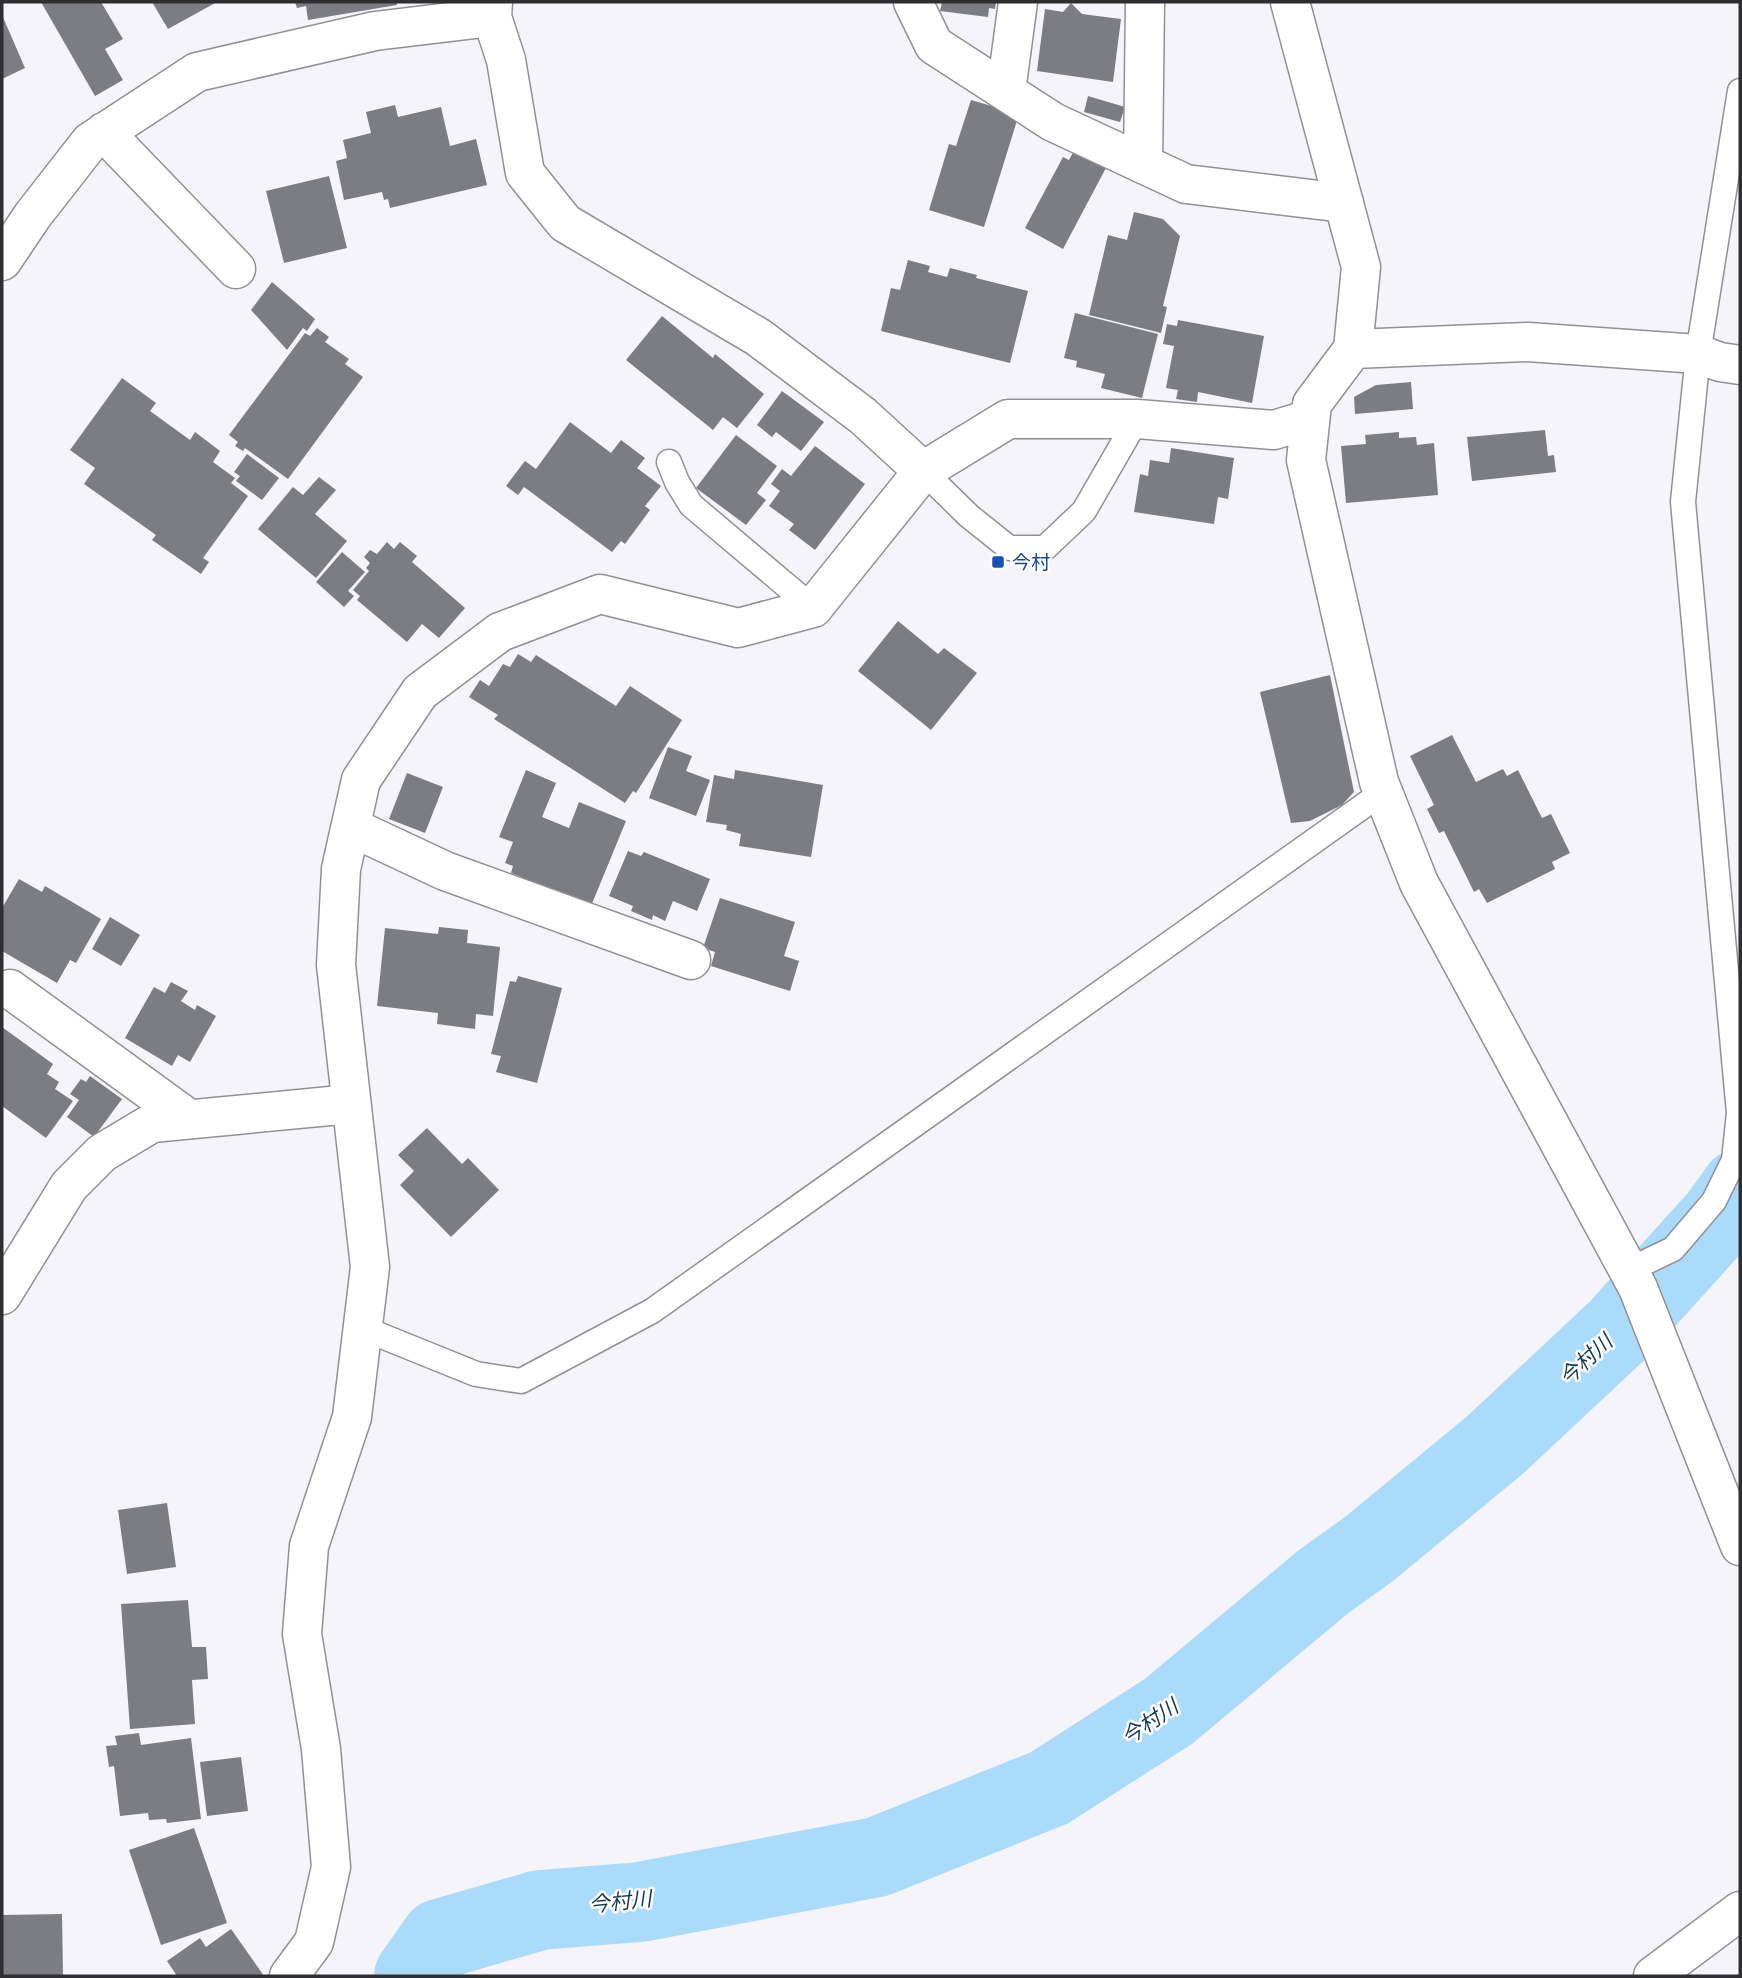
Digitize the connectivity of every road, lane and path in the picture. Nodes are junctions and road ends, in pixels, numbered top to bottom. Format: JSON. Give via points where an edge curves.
{"nodes":[{"id":1,"x":913,"y":2,"type":"edge"},
{"id":2,"x":1017,"y":2,"type":"edge"},
{"id":3,"x":1145,"y":2,"type":"edge"},
{"id":4,"x":1290,"y":2,"type":"edge"},
{"id":5,"x":493,"y":9,"type":"edge"},
{"id":6,"x":1006,"y":91,"type":"junction"},
{"id":7,"x":1740,"y":91,"type":"edge"},
{"id":8,"x":104,"y":132,"type":"junction"},
{"id":9,"x":1143,"y":164,"type":"junction"},
{"id":10,"x":1344,"y":203,"type":"junction"},
{"id":11,"x":2,"y":261,"type":"edge"},
{"id":12,"x":236,"y":269,"type":"dead end"},
{"id":13,"x":1353,"y":349,"type":"junction"},
{"id":14,"x":1720,"y":360,"type":"edge"},
{"id":15,"x":1137,"y":419,"type":"junction"},
{"id":16,"x":1310,"y":419,"type":"junction"},
{"id":17,"x":669,"y":462,"type":"dead end"},
{"id":18,"x":923,"y":471,"type":"junction"},
{"id":19,"x":813,"y":608,"type":"junction"},
{"id":20,"x":1383,"y":792,"type":"junction"},
{"id":21,"x":351,"y":827,"type":"junction"},
{"id":22,"x":691,"y":960,"type":"dead end"},
{"id":23,"x":10,"y":989,"type":"dead end"},
{"id":24,"x":351,"y":1104,"type":"junction"},
{"id":25,"x":189,"y":1119,"type":"junction"},
{"id":26,"x":1634,"y":1279,"type":"junction"},
{"id":27,"x":4,"y":1286,"type":"edge"},
{"id":28,"x":362,"y":1328,"type":"junction"},
{"id":29,"x":1740,"y":1546,"type":"edge"},
{"id":30,"x":1740,"y":1911,"type":"edge"},
{"id":31,"x":289,"y":1976,"type":"edge"},
{"id":32,"x":1653,"y":1976,"type":"edge"}],
"edges":[{"from":1,"to":6,"type":"street","via":[[934,45]]},
{"from":2,"to":6,"type":"street"},
{"from":3,"to":9,"type":"street"},
{"from":4,"to":10,"type":"street"},
{"from":5,"to":8,"type":"street","via":[[197,72]]},
{"from":5,"to":18,"type":"street","via":[[525,173],[565,223],[758,337],[863,416]]},
{"from":6,"to":9,"type":"street","via":[[1053,122]]},
{"from":7,"to":14,"type":"lane"},
{"from":8,"to":11,"type":"street","via":[[90,142]]},
{"from":8,"to":12,"type":"street"},
{"from":9,"to":10,"type":"street","via":[[1186,184]]},
{"from":10,"to":13,"type":"street","via":[[1362,267]]},
{"from":13,"to":14,"type":"street","via":[[1528,342]]},
{"from":13,"to":16,"type":"street","via":[[1312,404]]},
{"from":14,"to":26,"type":"lane","via":[[1683,502],[1739,1114],[1734,1160],[1714,1201],[1673,1249]]},
{"from":15,"to":16,"type":"street","via":[[1273,430]]},
{"from":15,"to":18,"type":"street","via":[[1008,419]]},
{"from":15,"to":18,"type":"lane","via":[[1084,511],[1045,548],[1009,548]]},
{"from":16,"to":20,"type":"street","via":[[1306,460]]},
{"from":17,"to":19,"type":"lane","via":[[691,505]]},
{"from":18,"to":19,"type":"street"},
{"from":19,"to":21,"type":"street","via":[[738,628],[600,594],[500,632],[420,692],[361,780]]},
{"from":20,"to":26,"type":"street","via":[[1419,883]]},
{"from":20,"to":28,"type":"lane","via":[[663,1303],[592,1345],[522,1381],[476,1374]]},
{"from":21,"to":22,"type":"street","via":[[444,871]]},
{"from":21,"to":24,"type":"street","via":[[341,869],[336,965]]},
{"from":23,"to":25,"type":"street"},
{"from":24,"to":25,"type":"street"},
{"from":24,"to":28,"type":"street","via":[[369,1267]]},
{"from":25,"to":27,"type":"street","via":[[152,1123],[102,1153],[69,1186]]},
{"from":26,"to":29,"type":"street"},
{"from":28,"to":31,"type":"street","via":[[352,1417],[309,1546],[302,1634],[321,1749],[331,1867],[314,1942]]},
{"from":30,"to":32,"type":"street"}]}
